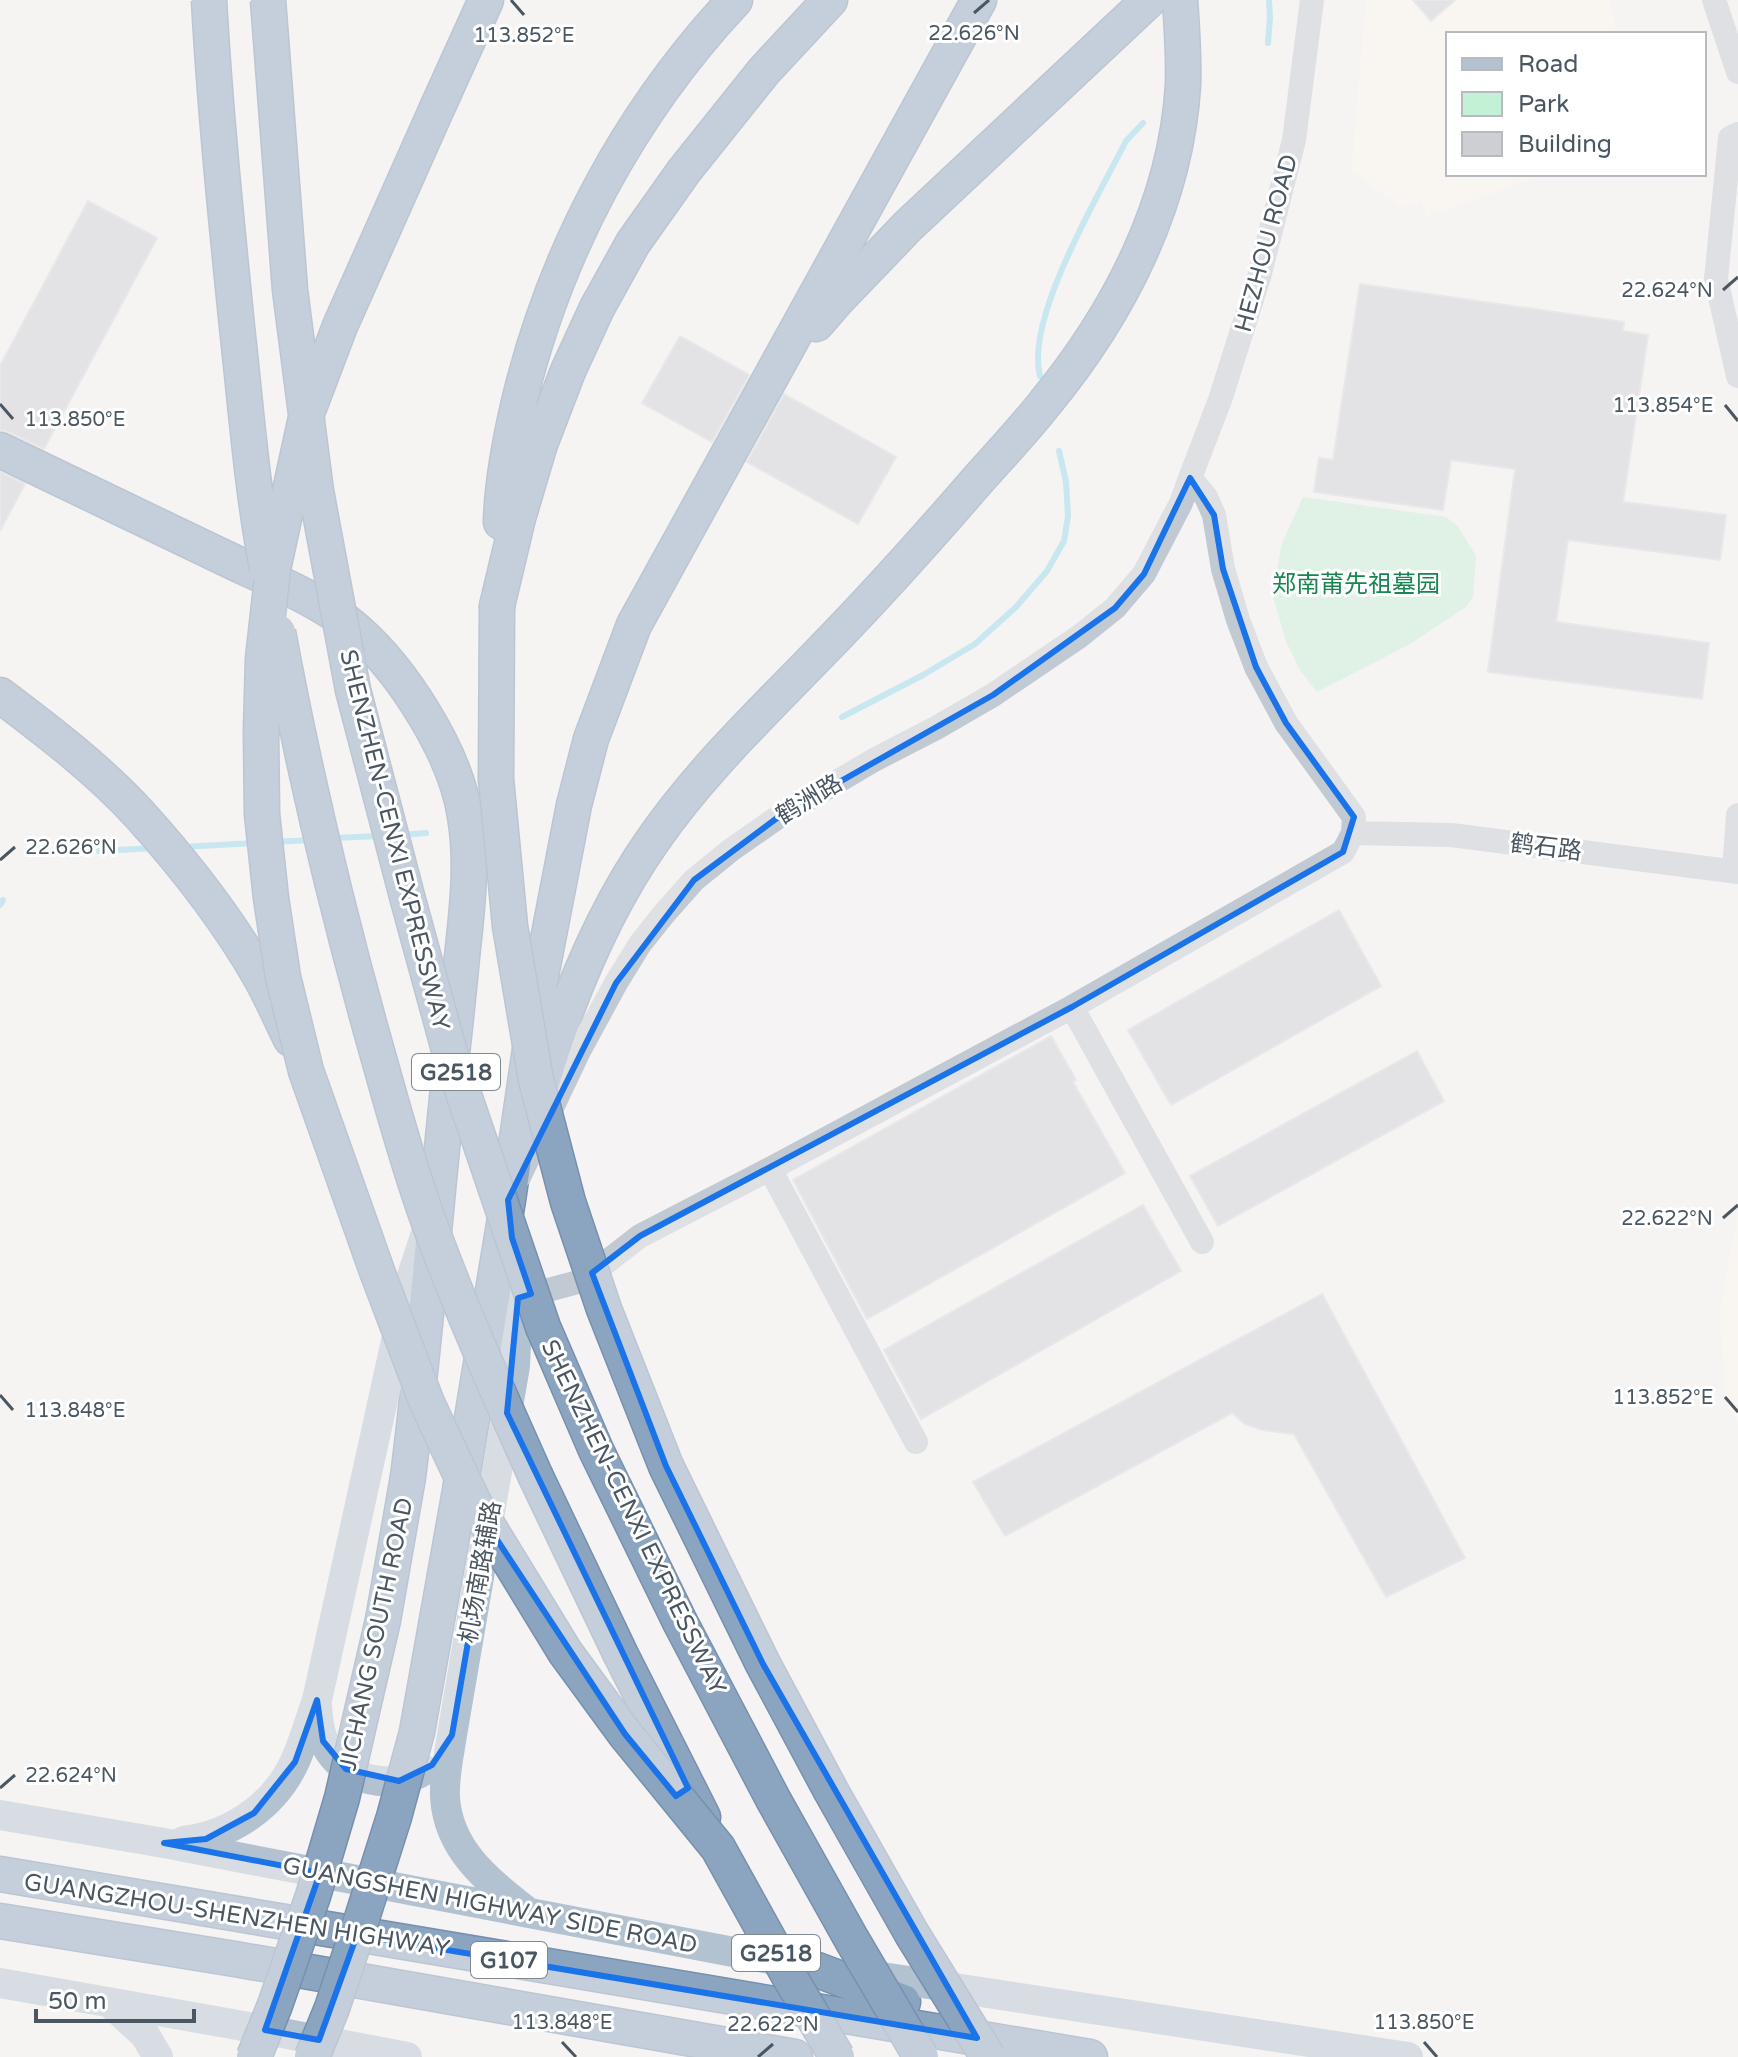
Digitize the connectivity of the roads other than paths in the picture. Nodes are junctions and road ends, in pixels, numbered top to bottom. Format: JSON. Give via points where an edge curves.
{"nodes":[{"id":1,"x":209,"y":0,"type":"edge"},
{"id":2,"x":268,"y":0,"type":"edge"},
{"id":3,"x":486,"y":0,"type":"edge"},
{"id":4,"x":735,"y":0,"type":"edge"},
{"id":5,"x":830,"y":0,"type":"edge"},
{"id":6,"x":979,"y":0,"type":"edge"},
{"id":7,"x":1149,"y":0,"type":"edge"},
{"id":8,"x":1180,"y":0,"type":"edge"},
{"id":9,"x":1312,"y":0,"type":"edge"},
{"id":10,"x":1714,"y":0,"type":"edge"},
{"id":11,"x":1738,"y":72,"type":"edge"},
{"id":12,"x":1734,"y":136,"type":"edge"},
{"id":13,"x":1738,"y":376,"type":"edge"},
{"id":14,"x":769,"y":380,"type":"junction"},
{"id":15,"x":0,"y":450,"type":"edge"},
{"id":16,"x":1190,"y":478,"type":"junction"},
{"id":17,"x":497,"y":606,"type":"junction"},
{"id":18,"x":0,"y":695,"type":"edge"},
{"id":19,"x":1738,"y":815,"type":"edge"},
{"id":20,"x":1353,"y":833,"type":"junction"},
{"id":21,"x":1736,"y":872,"type":"edge"},
{"id":22,"x":1072,"y":1007,"type":"junction"},
{"id":23,"x":306,"y":1071,"type":"junction"},
{"id":24,"x":770,"y":1169,"type":"junction"},
{"id":25,"x":437,"y":1197,"type":"junction"},
{"id":26,"x":508,"y":1200,"type":"junction"},
{"id":27,"x":1202,"y":1242,"type":"dead end"},
{"id":28,"x":518,"y":1298,"type":"junction"},
{"id":29,"x":916,"y":1442,"type":"dead end"},
{"id":30,"x":317,"y":1700,"type":"junction"},
{"id":31,"x":452,"y":1735,"type":"junction"},
{"id":32,"x":0,"y":1815,"type":"edge"},
{"id":33,"x":164,"y":1843,"type":"junction"},
{"id":34,"x":718,"y":1848,"type":"junction"},
{"id":35,"x":0,"y":1874,"type":"edge"},
{"id":36,"x":529,"y":1912,"type":"junction"},
{"id":37,"x":0,"y":1921,"type":"edge"},
{"id":38,"x":804,"y":1965,"type":"junction"},
{"id":39,"x":0,"y":1983,"type":"edge"},
{"id":40,"x":110,"y":2003,"type":"junction"},
{"id":41,"x":1004,"y":2051,"type":"edge"},
{"id":42,"x":158,"y":2057,"type":"edge"},
{"id":43,"x":254,"y":2057,"type":"edge"},
{"id":44,"x":312,"y":2057,"type":"edge"},
{"id":45,"x":403,"y":2057,"type":"edge"},
{"id":46,"x":795,"y":2057,"type":"edge"},
{"id":47,"x":837,"y":2057,"type":"edge"},
{"id":48,"x":921,"y":2057,"type":"edge"},
{"id":49,"x":1090,"y":2057,"type":"edge"},
{"id":50,"x":1408,"y":2057,"type":"edge"}],
"edges":[{"from":1,"to":34,"type":"highway","number":"G2518","bridge":true,"via":[[256,510],[292,707],[341,924],[425,1211],[477,1346]]},
{"from":2,"to":48,"type":"highway","name":"SHENZHEN-CENXI EXPRESSWAY","number":"G2518","bridge":true,"via":[[290,290],[316,491],[353,690],[451,1057],[543,1327],[596,1450],[773,1799]]},
{"from":3,"to":23,"type":"highway","bridge":true,"via":[[340,326],[307,413],[273,569],[263,659],[262,814],[283,977]]},
{"from":4,"to":17,"type":"highway","via":[[618,153],[552,291],[511,437],[501,509]]},
{"from":5,"to":17,"type":"highway","via":[[764,71],[684,171],[633,243],[597,308],[540,444]]},
{"from":6,"to":14,"type":"highway"},
{"from":7,"to":14,"type":"highway","via":[[908,226]]},
{"from":8,"to":26,"type":"highway","via":[[1183,86],[1174,144],[1162,196],[1113,305],[1045,403],[874,599],[729,747],[653,839],[606,918],[579,980]]},
{"from":9,"to":16,"type":"street","name":"HEZHOU ROAD","via":[[1294,140],[1259,277]]},
{"from":10,"to":11,"type":"street"},
{"from":12,"to":13,"type":"street","via":[[1716,279]]},
{"from":14,"to":26,"type":"highway","via":[[634,625],[591,739],[540,981]]},
{"from":15,"to":25,"type":"highway","name":"JICHANG SOUTH ROAD","via":[[325,609],[354,628],[406,685],[447,756],[468,843],[468,905]]},
{"from":16,"to":20,"type":"street","via":[[1214,515],[1223,569],[1256,667],[1286,723],[1354,817]]},
{"from":16,"to":26,"type":"street","name":"鹤洲路","via":[[1144,574],[1115,608],[993,695],[781,815],[694,880],[640,944],[616,983]]},
{"from":17,"to":41,"type":"highway","bridge":true,"via":[[496,779],[510,926],[536,1080],[568,1202],[604,1309],[666,1466],[831,1791],[912,1934]]},
{"from":18,"to":23,"type":"highway","bridge":true,"via":[[104,780],[179,862],[261,979]]},
{"from":19,"to":21,"type":"street"},
{"from":20,"to":21,"type":"street","name":"鹤石路","via":[[1451,835]]},
{"from":20,"to":22,"type":"street","via":[[1343,852]]},
{"from":22,"to":24,"type":"street"},
{"from":22,"to":27,"type":"street"},
{"from":23,"to":34,"type":"highway","bridge":true,"via":[[427,1403],[474,1503],[565,1652]]},
{"from":24,"to":28,"type":"street","via":[[640,1236],[582,1281]]},
{"from":24,"to":29,"type":"street"},
{"from":25,"to":30,"type":"main road","via":[[407,1291]]},
{"from":25,"to":43,"type":"highway","name":"JICHANG SOUTH ROAD","bridge":true,"via":[[408,1477],[383,1620],[342,1798],[313,1896]]},
{"from":26,"to":28,"type":"main road","name":"机场南路辅路"},
{"from":26,"to":44,"type":"highway","bridge":true,"via":[[417,1732],[362,1918]]},
{"from":28,"to":31,"type":"main road","name":"机场南路辅路","via":[[515,1366]]},
{"from":30,"to":31,"type":"main road","via":[[323,1741],[332,1756],[362,1778],[399,1781],[416,1775],[444,1752]]},
{"from":30,"to":33,"type":"main road","via":[[295,1762],[254,1813],[206,1839]]},
{"from":31,"to":36,"type":"main road","name":"机场南路辅路","via":[[445,1798],[453,1831],[469,1861]]},
{"from":32,"to":33,"type":"main road","name":"GUANGSHEN HIGHWAY SIDE ROAD"},
{"from":33,"to":36,"type":"main road","name":"GUANGSHEN HIGHWAY SIDE ROAD"},
{"from":34,"to":47,"type":"highway","number":"G2518","bridge":true},
{"from":35,"to":41,"type":"highway","name":"GUANGZHOU-SHENZHEN HIGHWAY","number":"G107"},
{"from":36,"to":38,"type":"main road","name":"GUANGSHEN HIGHWAY SIDE ROAD"},
{"from":37,"to":46,"type":"highway","name":"GUANGZHOU-SHENZHEN HIGHWAY","number":"G107"},
{"from":38,"to":41,"type":"highway"},
{"from":38,"to":50,"type":"main road","name":"GUANGSHEN HIGHWAY SIDE ROAD"},
{"from":39,"to":40,"type":"main road"},
{"from":40,"to":42,"type":"main road","via":[[145,2035]]},
{"from":40,"to":45,"type":"main road"},
{"from":41,"to":49,"type":"highway","name":"GUANGZHOU-SHENZHEN HIGHWAY","number":"G107"}]}
